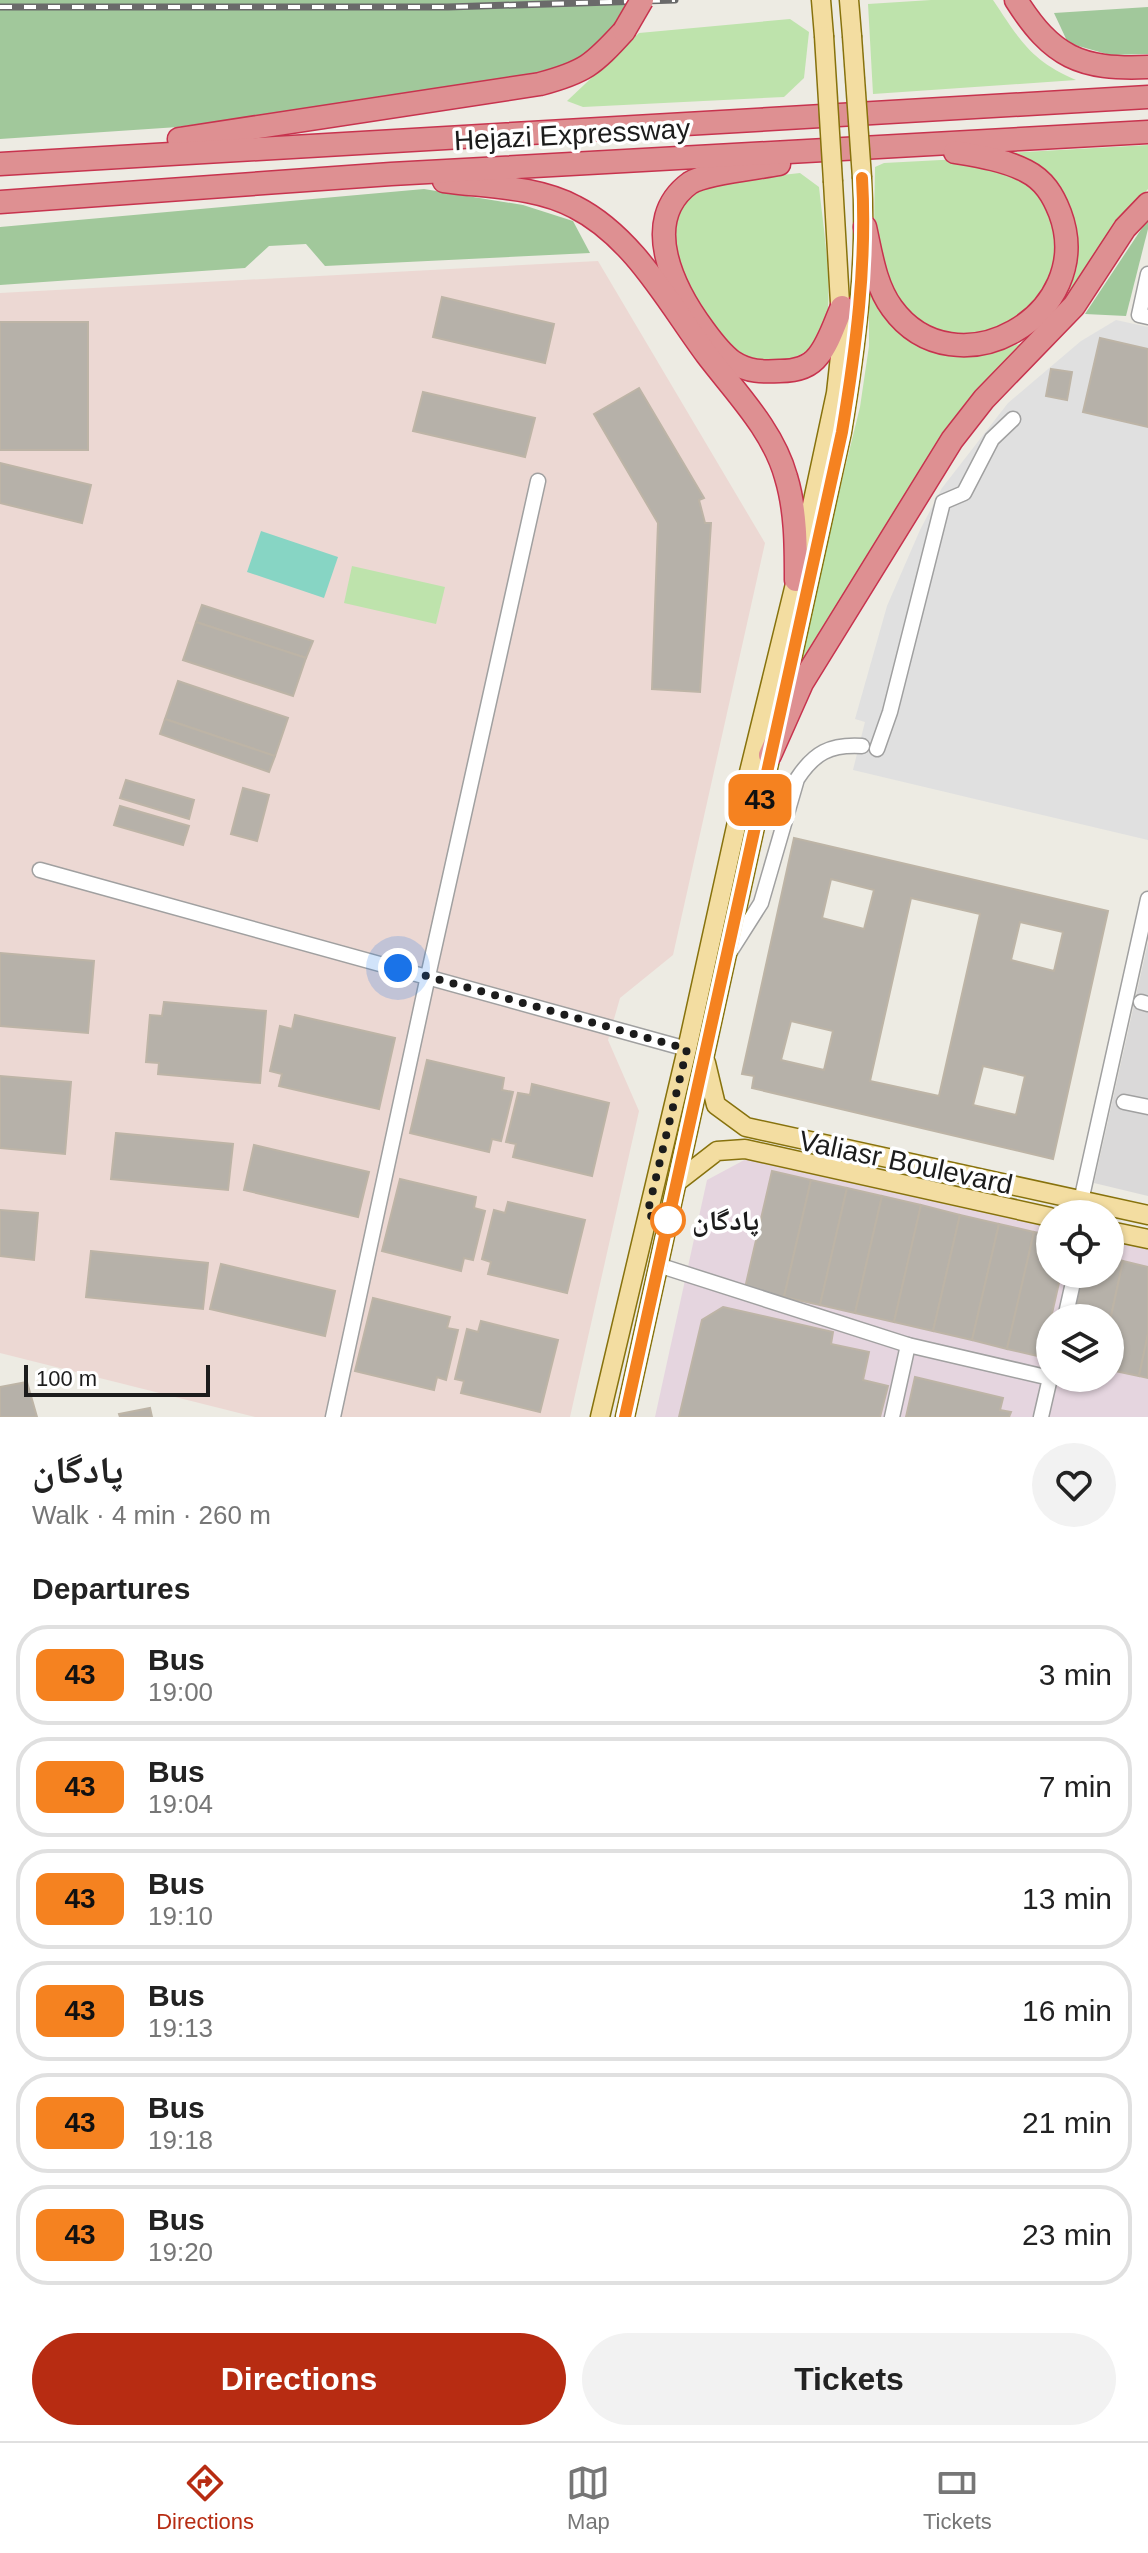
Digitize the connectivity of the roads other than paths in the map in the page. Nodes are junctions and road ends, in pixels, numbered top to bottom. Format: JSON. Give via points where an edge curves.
{"nodes":[{"id":1,"x":642,"y":0,"type":"edge"},
{"id":2,"x":821,"y":0,"type":"edge"},
{"id":3,"x":849,"y":0,"type":"edge"},
{"id":4,"x":1016,"y":0,"type":"edge"},
{"id":5,"x":1148,"y":67,"type":"edge"},
{"id":6,"x":1148,"y":97,"type":"edge"},
{"id":7,"x":1148,"y":132,"type":"edge"},
{"id":8,"x":919,"y":146,"type":"junction"},
{"id":9,"x":808,"y":151,"type":"junction"},
{"id":10,"x":56,"y":161,"type":"junction"},
{"id":11,"x":0,"y":164,"type":"edge"},
{"id":12,"x":391,"y":174,"type":"junction"},
{"id":13,"x":0,"y":202,"type":"edge"},
{"id":14,"x":1148,"y":204,"type":"edge"},
{"id":15,"x":865,"y":227,"type":"junction"},
{"id":16,"x":1148,"y":274,"type":"edge"},
{"id":17,"x":842,"y":307,"type":"junction"},
{"id":18,"x":1143,"y":316,"type":"edge"},
{"id":19,"x":1013,"y":419,"type":"dead end"},
{"id":20,"x":538,"y":481,"type":"dead end"},
{"id":21,"x":796,"y":580,"type":"junction"},
{"id":22,"x":770,"y":755,"type":"junction"},
{"id":23,"x":40,"y":870,"type":"dead end"},
{"id":24,"x":1148,"y":899,"type":"edge"},
{"id":25,"x":726,"y":959,"type":"junction"},
{"id":26,"x":428,"y":976,"type":"junction"},
{"id":27,"x":687,"y":1049,"type":"junction"},
{"id":28,"x":705,"y":1060,"type":"junction"},
{"id":29,"x":1124,"y":1102,"type":"dead end"},
{"id":30,"x":1148,"y":1107,"type":"edge"},
{"id":31,"x":828,"y":1145,"type":"junction"},
{"id":32,"x":826,"y":1167,"type":"junction"},
{"id":33,"x":677,"y":1182,"type":"junction"},
{"id":34,"x":1076,"y":1200,"type":"edge"},
{"id":35,"x":1081,"y":1200,"type":"edge"},
{"id":36,"x":1124,"y":1210,"type":"edge"},
{"id":37,"x":1036,"y":1214,"type":"edge"},
{"id":38,"x":1148,"y":1215,"type":"edge"},
{"id":39,"x":1124,"y":1234,"type":"edge"},
{"id":40,"x":1148,"y":1239,"type":"edge"},
{"id":41,"x":658,"y":1265,"type":"junction"},
{"id":42,"x":908,"y":1345,"type":"junction"},
{"id":43,"x":1036,"y":1375,"type":"edge"},
{"id":44,"x":1047,"y":1392,"type":"edge"},
{"id":45,"x":333,"y":1417,"type":"edge"},
{"id":46,"x":600,"y":1417,"type":"edge"},
{"id":47,"x":625,"y":1417,"type":"edge"},
{"id":48,"x":892,"y":1417,"type":"edge"},
{"id":49,"x":1041,"y":1417,"type":"edge"}],
"edges":[{"from":1,"to":10,"type":"highway","bridge":true,"via":[[624,31],[573,76]]},
{"from":2,"to":17,"type":"main road","bridge":true},
{"from":3,"to":15,"type":"main road","bridge":true},
{"from":4,"to":5,"type":"highway","via":[[1052,47],[1088,65]]},
{"from":6,"to":10,"type":"highway","name":"Hejazi Expressway"},
{"from":7,"to":8,"type":"highway","name":"Hejazi Expressway"},
{"from":8,"to":9,"type":"highway","name":"Hejazi Expressway"},
{"from":8,"to":15,"type":"highway","via":[[1006,163],[1042,182],[1053,195],[1065,240],[1054,295],[1018,331],[991,343],[934,340],[907,326],[890,306]]},
{"from":9,"to":12,"type":"highway","name":"Hejazi Expressway"},
{"from":9,"to":17,"type":"highway","via":[[802,159],[692,182],[668,213],[664,248],[691,313],[733,362],[756,372],[789,371],[818,357]]},
{"from":10,"to":11,"type":"highway","name":"Hejazi Expressway"},
{"from":12,"to":13,"type":"highway","name":"Hejazi Expressway"},
{"from":12,"to":21,"type":"highway","via":[[550,197],[591,215],[630,252],[761,424],[786,476]]},
{"from":14,"to":22,"type":"highway","via":[[1125,228],[1074,306],[952,440],[802,683]]},
{"from":15,"to":22,"type":"main road","via":[[856,352],[842,432]]},
{"from":16,"to":18,"type":"street"},
{"from":17,"to":21,"type":"main road","via":[[836,393]]},
{"from":19,"to":25,"type":"street","via":[[983,452],[964,493],[943,502],[890,712],[869,747],[825,750],[797,779],[761,903]]},
{"from":20,"to":26,"type":"street"},
{"from":21,"to":27,"type":"main road"},
{"from":22,"to":25,"type":"main road"},
{"from":23,"to":26,"type":"street"},
{"from":24,"to":35,"type":"street"},
{"from":25,"to":28,"type":"main road"},
{"from":26,"to":27,"type":"street"},
{"from":26,"to":45,"type":"street"},
{"from":27,"to":46,"type":"main road"},
{"from":28,"to":31,"type":"main road","name":"Valiasr Boulevard","via":[[716,1105],[746,1127]]},
{"from":28,"to":33,"type":"main road"},
{"from":29,"to":30,"type":"street"},
{"from":31,"to":32,"type":"main road","via":[[818,1153]]},
{"from":31,"to":34,"type":"main road","name":"Valiasr Boulevard"},
{"from":32,"to":33,"type":"main road","name":"Valiasr Boulevard","via":[[745,1149],[717,1151]]},
{"from":32,"to":37,"type":"main road","name":"Valiasr Boulevard"},
{"from":33,"to":41,"type":"main road"},
{"from":36,"to":38,"type":"main road","name":"Valiasr Boulevard"},
{"from":39,"to":40,"type":"main road"},
{"from":41,"to":42,"type":"street"},
{"from":41,"to":47,"type":"main road"},
{"from":42,"to":43,"type":"street"},
{"from":42,"to":48,"type":"street"},
{"from":44,"to":49,"type":"street"}]}
